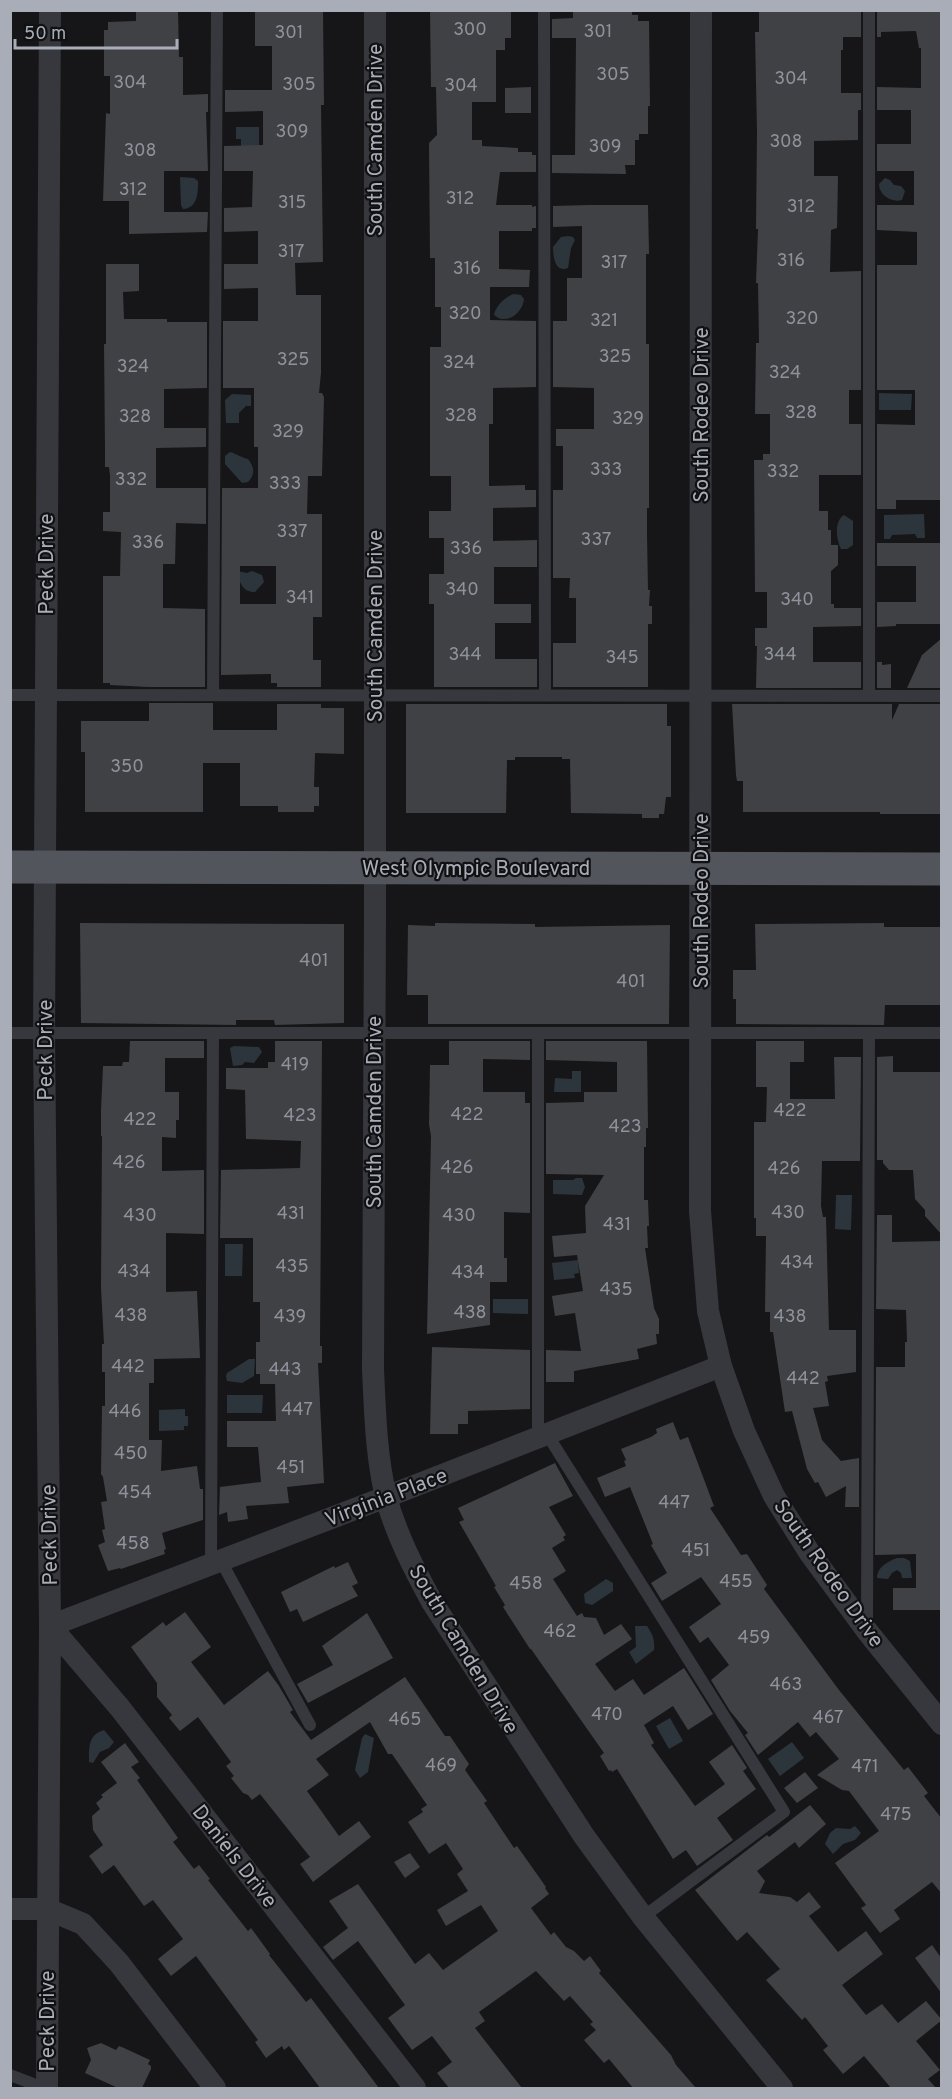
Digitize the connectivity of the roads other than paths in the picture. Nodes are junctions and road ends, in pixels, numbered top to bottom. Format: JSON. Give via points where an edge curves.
{"nodes":[{"id":1,"x":50,"y":10,"type":"edge"},
{"id":2,"x":217,"y":10,"type":"edge"},
{"id":3,"x":375,"y":10,"type":"edge"},
{"id":4,"x":544,"y":10,"type":"edge"},
{"id":5,"x":701,"y":10,"type":"edge"},
{"id":6,"x":869,"y":10,"type":"edge"},
{"id":7,"x":10,"y":695,"type":"edge"},
{"id":8,"x":45,"y":695,"type":"junction"},
{"id":9,"x":213,"y":695,"type":"junction"},
{"id":10,"x":375,"y":695,"type":"junction"},
{"id":11,"x":545,"y":695,"type":"junction"},
{"id":12,"x":701,"y":695,"type":"junction"},
{"id":13,"x":869,"y":696,"type":"junction"},
{"id":14,"x":942,"y":696,"type":"edge"},
{"id":15,"x":10,"y":867,"type":"edge"},
{"id":16,"x":45,"y":867,"type":"junction"},
{"id":17,"x":375,"y":868,"type":"junction"},
{"id":18,"x":701,"y":868,"type":"junction"},
{"id":19,"x":942,"y":869,"type":"edge"},
{"id":20,"x":10,"y":1033,"type":"edge"},
{"id":21,"x":213,"y":1033,"type":"junction"},
{"id":22,"x":374,"y":1033,"type":"junction"},
{"id":23,"x":700,"y":1033,"type":"junction"},
{"id":24,"x":869,"y":1033,"type":"junction"},
{"id":25,"x":942,"y":1033,"type":"edge"},
{"id":26,"x":44,"y":1034,"type":"junction"},
{"id":27,"x":538,"y":1034,"type":"junction"},
{"id":28,"x":721,"y":1366,"type":"junction"},
{"id":29,"x":543,"y":1435,"type":"junction"},
{"id":30,"x":386,"y":1497,"type":"junction"},
{"id":31,"x":216,"y":1563,"type":"junction"},
{"id":32,"x":50,"y":1626,"type":"junction"},
{"id":33,"x":867,"y":1631,"type":"junction"},
{"id":34,"x":942,"y":1724,"type":"edge"},
{"id":35,"x":310,"y":1725,"type":"dead end"},
{"id":36,"x":10,"y":1909,"type":"edge"},
{"id":37,"x":47,"y":1909,"type":"junction"},
{"id":38,"x":643,"y":1917,"type":"junction"},
{"id":39,"x":10,"y":2075,"type":"edge"},
{"id":40,"x":46,"y":2088,"type":"edge"},
{"id":41,"x":215,"y":2088,"type":"edge"},
{"id":42,"x":415,"y":2088,"type":"edge"},
{"id":43,"x":782,"y":2088,"type":"edge"}],
"edges":[{"from":1,"to":8,"type":"street","name":"Peck Drive"},
{"from":2,"to":9,"type":"lane"},
{"from":3,"to":10,"type":"street","name":"South Camden Drive"},
{"from":4,"to":11,"type":"lane"},
{"from":5,"to":12,"type":"street","name":"South Rodeo Drive"},
{"from":6,"to":13,"type":"lane"},
{"from":7,"to":8,"type":"lane"},
{"from":8,"to":9,"type":"lane"},
{"from":8,"to":16,"type":"street","name":"Peck Drive"},
{"from":9,"to":10,"type":"lane"},
{"from":10,"to":11,"type":"lane"},
{"from":10,"to":17,"type":"street","name":"South Camden Drive"},
{"from":11,"to":12,"type":"lane"},
{"from":12,"to":13,"type":"lane"},
{"from":12,"to":18,"type":"street","name":"South Rodeo Drive"},
{"from":13,"to":14,"type":"lane"},
{"from":15,"to":16,"type":"main road","name":"West Olympic Boulevard"},
{"from":16,"to":17,"type":"main road","name":"West Olympic Boulevard"},
{"from":16,"to":26,"type":"street","name":"Peck Drive"},
{"from":17,"to":18,"type":"main road","name":"West Olympic Boulevard"},
{"from":17,"to":22,"type":"street","name":"South Camden Drive"},
{"from":18,"to":19,"type":"main road","name":"West Olympic Boulevard"},
{"from":18,"to":23,"type":"street","name":"South Rodeo Drive"},
{"from":20,"to":26,"type":"lane"},
{"from":21,"to":22,"type":"lane"},
{"from":21,"to":26,"type":"lane"},
{"from":21,"to":31,"type":"lane"},
{"from":22,"to":27,"type":"lane"},
{"from":22,"to":30,"type":"street","name":"South Camden Drive","via":[[373,1369],[376,1438]]},
{"from":23,"to":24,"type":"lane"},
{"from":23,"to":27,"type":"lane"},
{"from":23,"to":28,"type":"street","name":"South Rodeo Drive","via":[[703,1262],[708,1311]]},
{"from":24,"to":25,"type":"lane"},
{"from":24,"to":33,"type":"lane"},
{"from":26,"to":32,"type":"street","name":"Peck Drive"},
{"from":27,"to":29,"type":"lane"},
{"from":28,"to":29,"type":"street","name":"Virginia Place"},
{"from":28,"to":33,"type":"street","name":"South Rodeo Drive","via":[[744,1431],[774,1496]]},
{"from":29,"to":30,"type":"street","name":"Virginia Place"},
{"from":29,"to":38,"type":"lane","via":[[784,1812]]},
{"from":30,"to":31,"type":"street","name":"Virginia Place"},
{"from":30,"to":38,"type":"street","name":"South Camden Drive","via":[[412,1566],[432,1602],[584,1836]]},
{"from":31,"to":32,"type":"street","name":"Virginia Place"},
{"from":31,"to":35,"type":"lane"},
{"from":32,"to":37,"type":"street","name":"Peck Drive"},
{"from":32,"to":42,"type":"street","name":"Daniels Drive","via":[[120,1708]]},
{"from":33,"to":34,"type":"street","name":"South Rodeo Drive"},
{"from":36,"to":37,"type":"street"},
{"from":37,"to":40,"type":"street","name":"Peck Drive"},
{"from":37,"to":41,"type":"street","via":[[83,1924]]},
{"from":38,"to":43,"type":"street","name":"South Camden Drive"},
{"from":39,"to":40,"type":"lane"}]}
